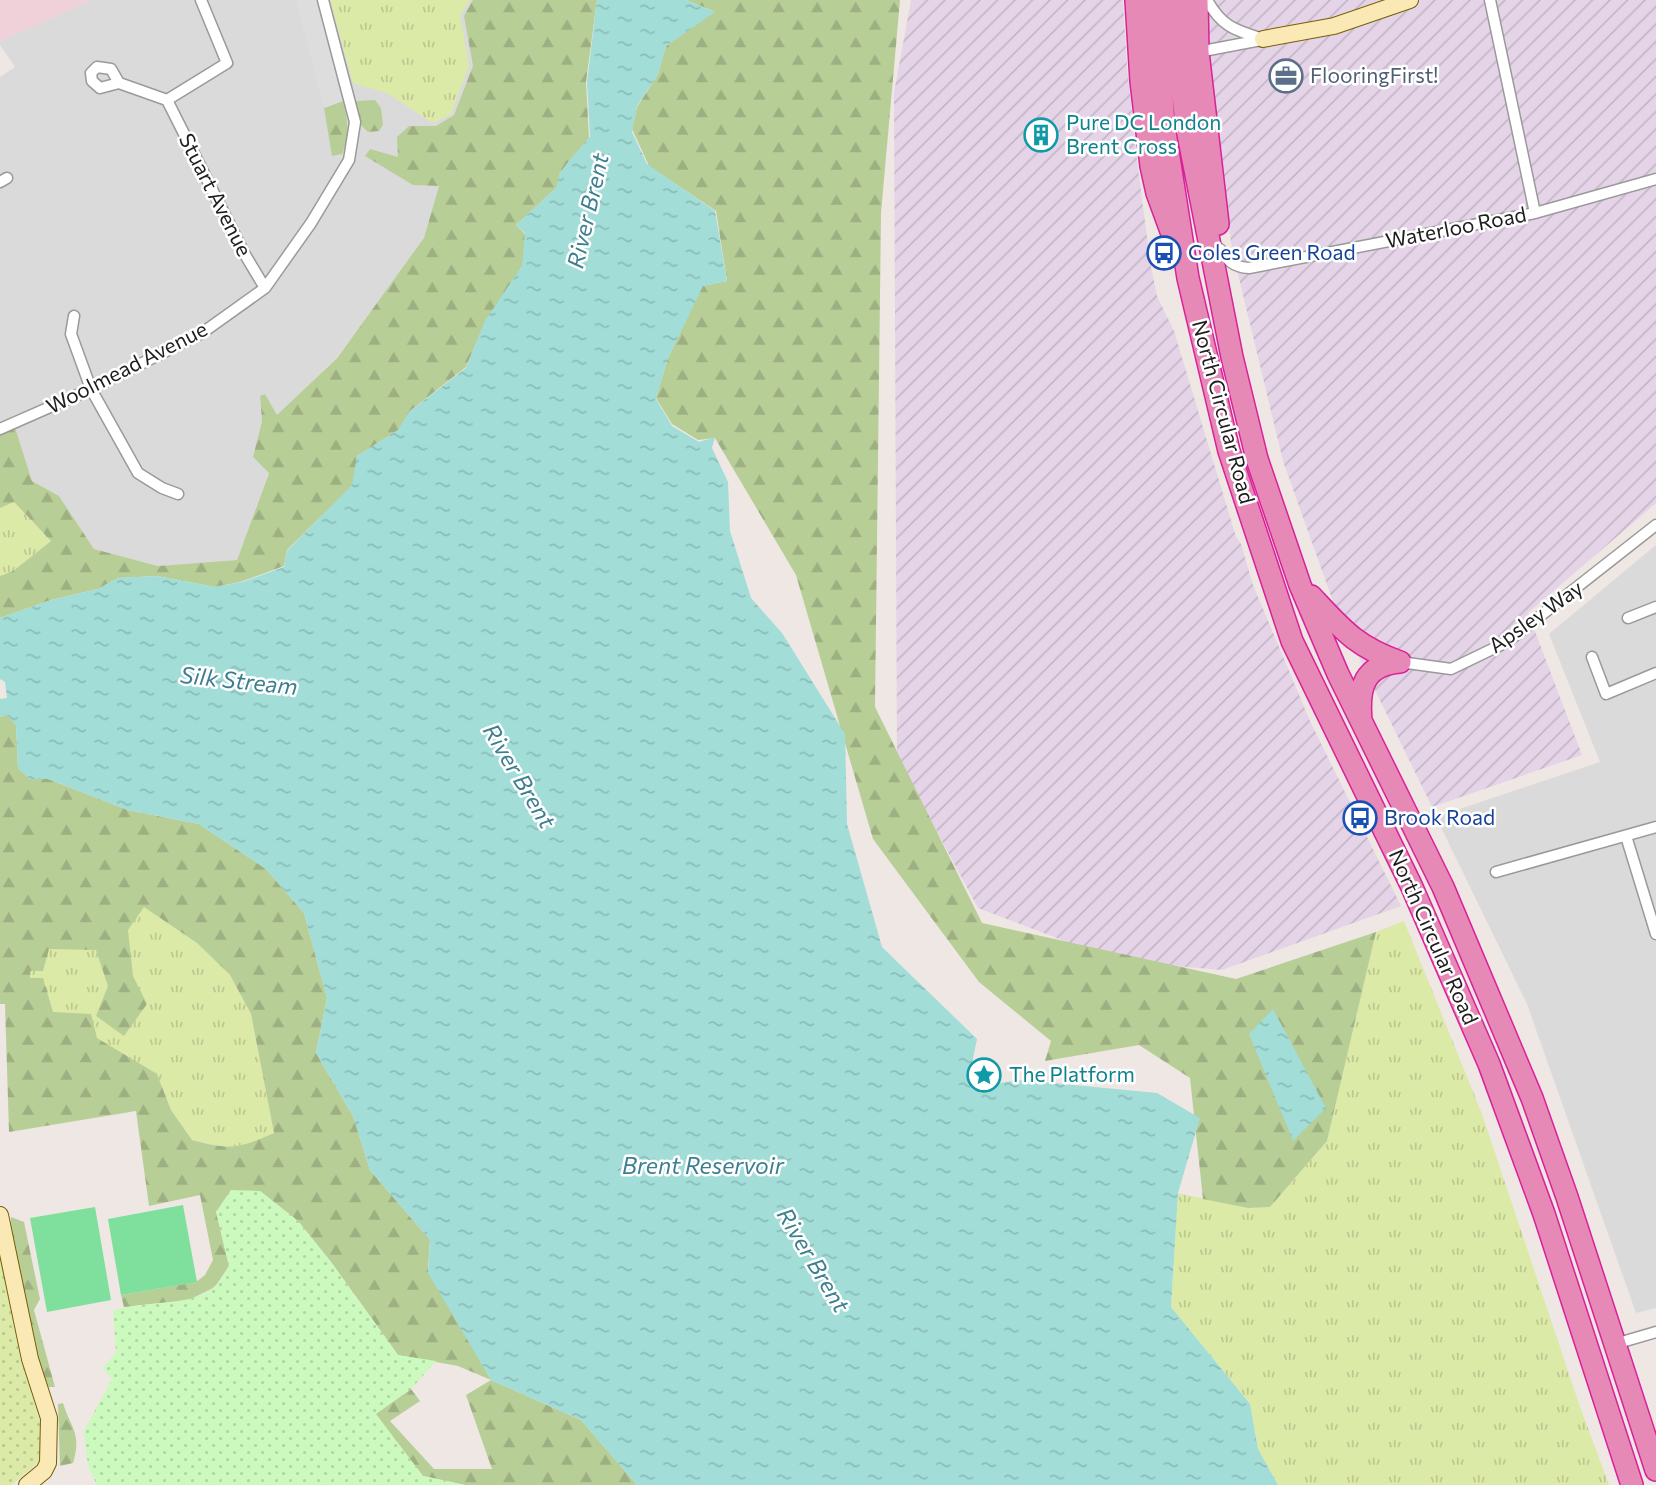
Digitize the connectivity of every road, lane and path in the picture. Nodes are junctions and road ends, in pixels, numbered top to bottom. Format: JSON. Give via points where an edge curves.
{"nodes":[{"id":1,"x":201,"y":0,"type":"edge"},
{"id":2,"x":323,"y":0,"type":"edge"},
{"id":3,"x":1136,"y":0,"type":"edge"},
{"id":4,"x":1156,"y":0,"type":"edge"},
{"id":5,"x":1177,"y":0,"type":"edge"},
{"id":6,"x":1197,"y":0,"type":"edge"},
{"id":7,"x":1207,"y":0,"type":"edge"},
{"id":8,"x":1410,"y":0,"type":"edge"},
{"id":9,"x":1490,"y":0,"type":"edge"},
{"id":10,"x":1264,"y":39,"type":"junction"},
{"id":11,"x":1198,"y":52,"type":"junction"},
{"id":12,"x":1169,"y":65,"type":"junction"},
{"id":13,"x":119,"y":83,"type":"dead end"},
{"id":14,"x":167,"y":100,"type":"junction"},
{"id":15,"x":1656,"y":179,"type":"edge"},
{"id":16,"x":1535,"y":213,"type":"junction"},
{"id":17,"x":1220,"y":248,"type":"junction"},
{"id":18,"x":1188,"y":278,"type":"junction"},
{"id":19,"x":265,"y":288,"type":"junction"},
{"id":20,"x":74,"y":316,"type":"dead end"},
{"id":21,"x":1224,"y":317,"type":"junction"},
{"id":22,"x":91,"y":389,"type":"junction"},
{"id":23,"x":0,"y":429,"type":"edge"},
{"id":24,"x":178,"y":494,"type":"dead end"},
{"id":25,"x":1656,"y":525,"type":"edge"},
{"id":26,"x":1300,"y":585,"type":"junction"},
{"id":27,"x":1656,"y":607,"type":"edge"},
{"id":28,"x":1628,"y":618,"type":"dead end"},
{"id":29,"x":1592,"y":657,"type":"dead end"},
{"id":30,"x":1400,"y":662,"type":"junction"},
{"id":31,"x":1656,"y":673,"type":"edge"},
{"id":32,"x":1361,"y":723,"type":"junction"},
{"id":33,"x":1656,"y":827,"type":"edge"},
{"id":34,"x":1626,"y":836,"type":"junction"},
{"id":35,"x":1496,"y":872,"type":"dead end"},
{"id":36,"x":1656,"y":934,"type":"edge"},
{"id":37,"x":0,"y":1215,"type":"edge"},
{"id":38,"x":1656,"y":1332,"type":"edge"},
{"id":39,"x":1615,"y":1344,"type":"junction"},
{"id":40,"x":1656,"y":1471,"type":"edge"},
{"id":41,"x":26,"y":1485,"type":"edge"},
{"id":42,"x":1632,"y":1485,"type":"edge"}],
"edges":[{"from":1,"to":14,"type":"street","via":[[227,63]]},
{"from":2,"to":19,"type":"street","name":"Woolmead Avenue","via":[[355,122],[349,160]]},
{"from":3,"to":18,"type":"highway","via":[[1151,166]]},
{"from":4,"to":12,"type":"highway"},
{"from":5,"to":12,"type":"highway"},
{"from":6,"to":11,"type":"highway"},
{"from":7,"to":10,"type":"street","via":[[1216,17],[1235,30]]},
{"from":8,"to":10,"type":"street","via":[[1334,26]]},
{"from":9,"to":16,"type":"street"},
{"from":10,"to":11,"type":"street"},
{"from":11,"to":17,"type":"highway"},
{"from":12,"to":18,"type":"highway","name":"North Circular Road","via":[[1164,126]]},
{"from":12,"to":21,"type":"highway","name":"North Circular Road","via":[[1186,124]]},
{"from":13,"to":14,"type":"street"},
{"from":14,"to":19,"type":"street","name":"Stuart Avenue"},
{"from":15,"to":16,"type":"street","name":"Waterloo Road"},
{"from":16,"to":17,"type":"street","name":"Waterloo Road","via":[[1249,268],[1228,262]]},
{"from":17,"to":21,"type":"highway"},
{"from":18,"to":42,"type":"highway","name":"North Circular Road","via":[[1229,452],[1292,641],[1411,885],[1489,1064],[1544,1214]]},
{"from":19,"to":22,"type":"street","name":"Woolmead Avenue","via":[[202,333]]},
{"from":20,"to":22,"type":"street","via":[[71,334]]},
{"from":21,"to":26,"type":"highway","name":"North Circular Road","via":[[1257,459]]},
{"from":22,"to":23,"type":"street","name":"Woolmead Avenue"},
{"from":22,"to":24,"type":"street","via":[[138,473]]},
{"from":25,"to":30,"type":"street","name":"Apsley Way","via":[[1507,642],[1451,669]]},
{"from":26,"to":30,"type":"highway","via":[[1360,645]]},
{"from":26,"to":32,"type":"highway","name":"North Circular Road"},
{"from":27,"to":28,"type":"street"},
{"from":29,"to":31,"type":"street","via":[[1606,694]]},
{"from":30,"to":32,"type":"highway","via":[[1384,663],[1369,676],[1361,693]]},
{"from":32,"to":39,"type":"highway","name":"North Circular Road","via":[[1443,887],[1498,1013],[1537,1111]]},
{"from":33,"to":34,"type":"street"},
{"from":34,"to":35,"type":"street"},
{"from":34,"to":36,"type":"street"},
{"from":37,"to":41,"type":"street","via":[[30,1359],[49,1418],[48,1463]]},
{"from":38,"to":39,"type":"street"},
{"from":39,"to":40,"type":"highway","name":"North Circular Road"}]}
